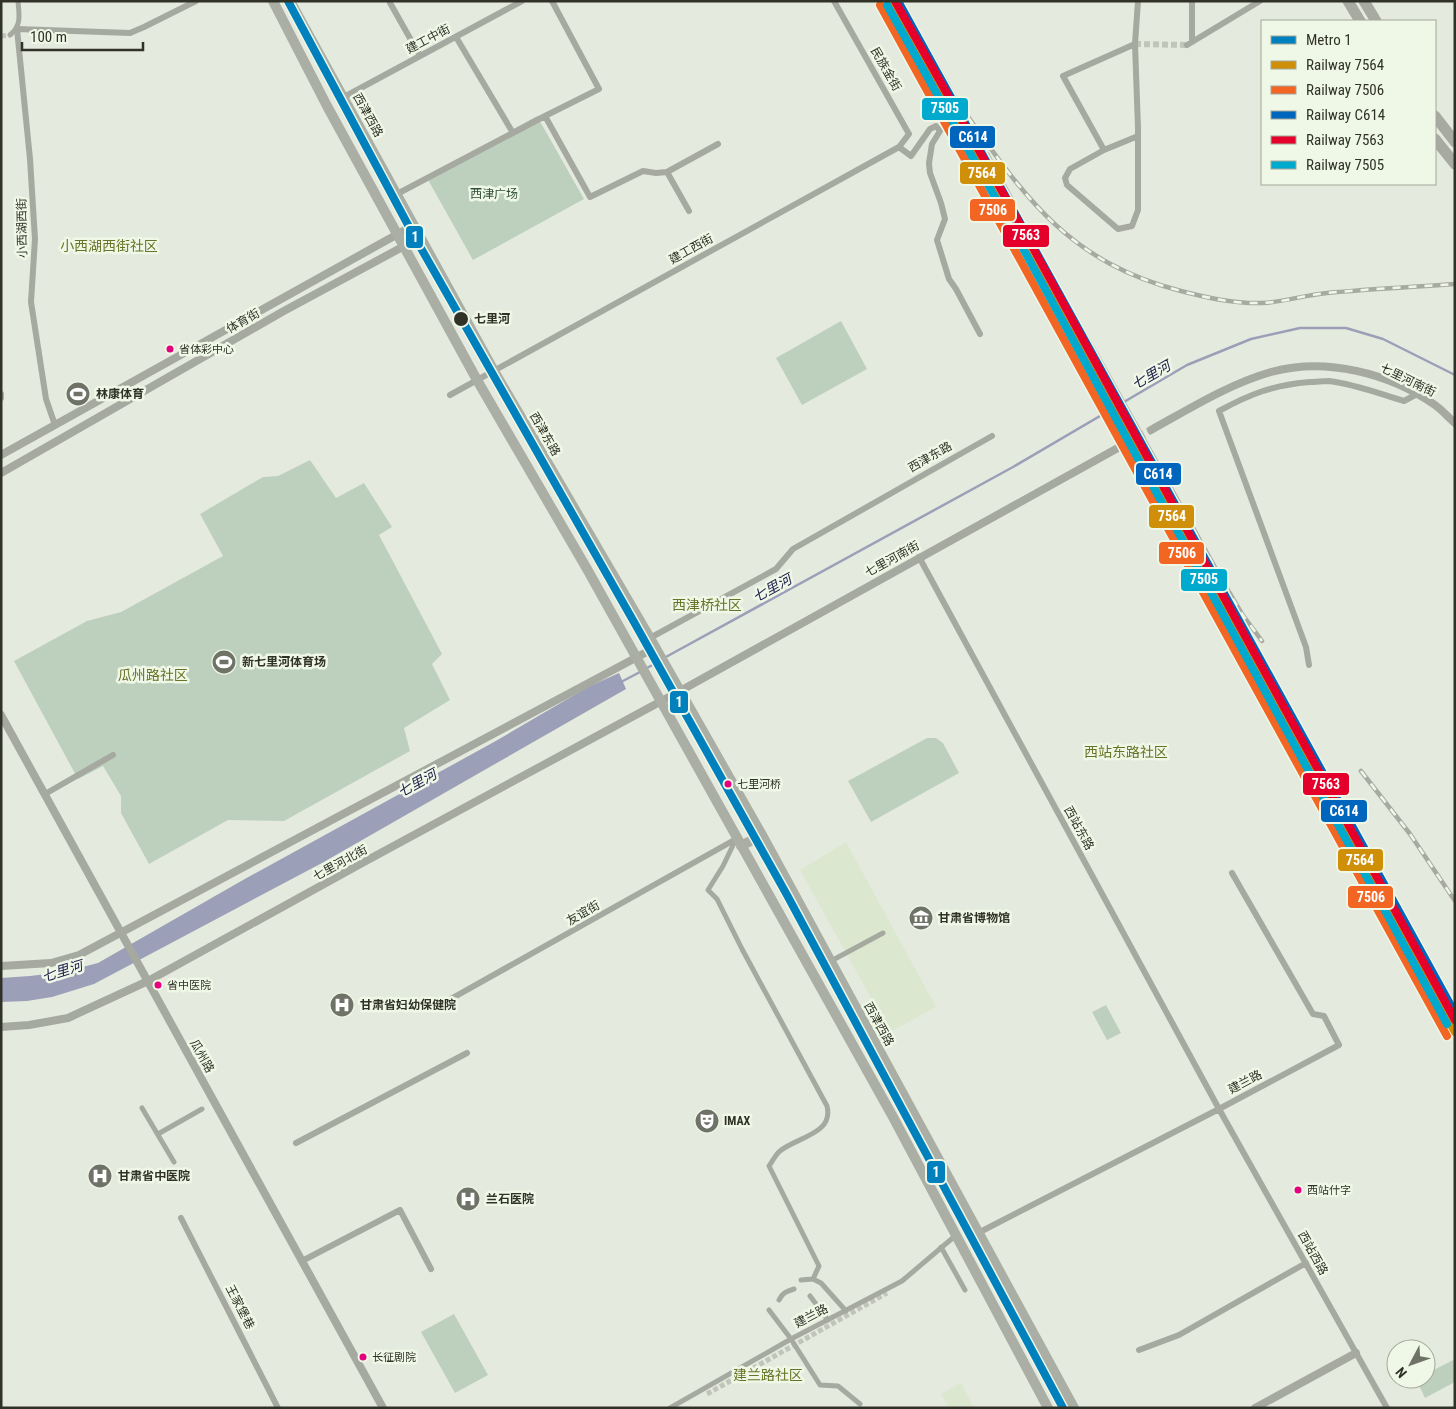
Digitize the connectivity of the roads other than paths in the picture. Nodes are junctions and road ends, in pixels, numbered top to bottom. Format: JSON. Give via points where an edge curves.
{"nodes":[{"id":1,"x":18,"y":1,"type":"edge"},
{"id":2,"x":196,"y":1,"type":"edge"},
{"id":3,"x":273,"y":1,"type":"edge"},
{"id":4,"x":290,"y":1,"type":"edge"},
{"id":5,"x":389,"y":1,"type":"edge"},
{"id":6,"x":522,"y":1,"type":"edge"},
{"id":7,"x":552,"y":1,"type":"edge"},
{"id":8,"x":834,"y":1,"type":"edge"},
{"id":9,"x":1138,"y":1,"type":"edge"},
{"id":10,"x":1192,"y":1,"type":"edge"},
{"id":11,"x":1260,"y":1,"type":"edge"},
{"id":12,"x":1348,"y":1,"type":"edge"},
{"id":13,"x":1364,"y":1,"type":"edge"},
{"id":14,"x":1359,"y":20,"type":"edge"},
{"id":15,"x":1375,"y":20,"type":"edge"},
{"id":16,"x":17,"y":29,"type":"junction"},
{"id":17,"x":10,"y":35,"type":"tunnel mouth"},
{"id":18,"x":456,"y":37,"type":"junction"},
{"id":19,"x":1136,"y":44,"type":"junction"},
{"id":20,"x":420,"y":56,"type":"junction"},
{"id":21,"x":344,"y":97,"type":"junction"},
{"id":22,"x":545,"y":116,"type":"junction"},
{"id":23,"x":1436,"y":117,"type":"edge"},
{"id":24,"x":513,"y":133,"type":"junction"},
{"id":25,"x":1138,"y":136,"type":"junction"},
{"id":26,"x":1436,"y":140,"type":"edge"},
{"id":27,"x":1455,"y":142,"type":"edge"},
{"id":28,"x":718,"y":144,"type":"dead end"},
{"id":29,"x":899,"y":147,"type":"junction"},
{"id":30,"x":1104,"y":150,"type":"junction"},
{"id":31,"x":1455,"y":164,"type":"edge"},
{"id":32,"x":668,"y":172,"type":"junction"},
{"id":33,"x":397,"y":194,"type":"junction"},
{"id":34,"x":689,"y":211,"type":"dead end"},
{"id":35,"x":414,"y":225,"type":"junction"},
{"id":36,"x":397,"y":234,"type":"junction"},
{"id":37,"x":422,"y":239,"type":"junction"},
{"id":38,"x":404,"y":247,"type":"junction"},
{"id":39,"x":980,"y":334,"type":"dead end"},
{"id":40,"x":494,"y":371,"type":"junction"},
{"id":41,"x":477,"y":380,"type":"junction"},
{"id":42,"x":1,"y":394,"type":"edge"},
{"id":43,"x":1417,"y":394,"type":"junction"},
{"id":44,"x":450,"y":395,"type":"dead end"},
{"id":45,"x":1,"y":398,"type":"edge"},
{"id":46,"x":1455,"y":422,"type":"edge"},
{"id":47,"x":55,"y":425,"type":"junction"},
{"id":48,"x":1151,"y":430,"type":"tunnel mouth"},
{"id":49,"x":992,"y":436,"type":"dead end"},
{"id":50,"x":1116,"y":449,"type":"tunnel mouth"},
{"id":51,"x":1,"y":455,"type":"edge"},
{"id":52,"x":1,"y":473,"type":"edge"},
{"id":53,"x":919,"y":557,"type":"junction"},
{"id":54,"x":655,"y":646,"type":"junction"},
{"id":55,"x":639,"y":660,"type":"junction"},
{"id":56,"x":1309,"y":664,"type":"dead end"},
{"id":57,"x":680,"y":691,"type":"junction"},
{"id":58,"x":662,"y":701,"type":"junction"},
{"id":59,"x":1,"y":715,"type":"edge"},
{"id":60,"x":113,"y":755,"type":"dead end"},
{"id":61,"x":45,"y":794,"type":"junction"},
{"id":62,"x":762,"y":836,"type":"junction"},
{"id":63,"x":738,"y":842,"type":"junction"},
{"id":64,"x":1232,"y":873,"type":"dead end"},
{"id":65,"x":122,"y":933,"type":"junction"},
{"id":66,"x":883,"y":933,"type":"dead end"},
{"id":67,"x":830,"y":962,"type":"junction"},
{"id":68,"x":1,"y":966,"type":"edge"},
{"id":69,"x":148,"y":981,"type":"junction"},
{"id":70,"x":440,"y":1005,"type":"dead end"},
{"id":71,"x":1,"y":1027,"type":"edge"},
{"id":72,"x":467,"y":1053,"type":"dead end"},
{"id":73,"x":142,"y":1108,"type":"dead end"},
{"id":74,"x":202,"y":1109,"type":"dead end"},
{"id":75,"x":1219,"y":1109,"type":"junction"},
{"id":76,"x":158,"y":1134,"type":"junction"},
{"id":77,"x":296,"y":1142,"type":"dead end"},
{"id":78,"x":174,"y":1162,"type":"dead end"},
{"id":79,"x":181,"y":1218,"type":"dead end"},
{"id":80,"x":978,"y":1233,"type":"junction"},
{"id":81,"x":955,"y":1236,"type":"junction"},
{"id":82,"x":941,"y":1247,"type":"junction"},
{"id":83,"x":302,"y":1261,"type":"junction"},
{"id":84,"x":1306,"y":1263,"type":"junction"},
{"id":85,"x":431,"y":1268,"type":"dead end"},
{"id":86,"x":813,"y":1279,"type":"junction"},
{"id":87,"x":801,"y":1280,"type":"dead end"},
{"id":88,"x":794,"y":1289,"type":"dead end"},
{"id":89,"x":965,"y":1290,"type":"dead end"},
{"id":90,"x":810,"y":1296,"type":"dead end"},
{"id":91,"x":779,"y":1300,"type":"dead end"},
{"id":92,"x":769,"y":1310,"type":"dead end"},
{"id":93,"x":846,"y":1311,"type":"junction"},
{"id":94,"x":828,"y":1320,"type":"junction"},
{"id":95,"x":791,"y":1339,"type":"junction"},
{"id":96,"x":1138,"y":1350,"type":"dead end"},
{"id":97,"x":1356,"y":1353,"type":"junction"},
{"id":98,"x":860,"y":1404,"type":"dead end"},
{"id":99,"x":278,"y":1408,"type":"edge"},
{"id":100,"x":383,"y":1408,"type":"edge"},
{"id":101,"x":670,"y":1408,"type":"edge"},
{"id":102,"x":1048,"y":1408,"type":"edge"},
{"id":103,"x":1074,"y":1408,"type":"edge"},
{"id":104,"x":1255,"y":1408,"type":"edge"},
{"id":105,"x":1387,"y":1408,"type":"edge"}],
"edges":[{"from":1,"to":16,"type":"street"},
{"from":2,"to":16,"type":"street","via":[[130,33]]},
{"from":3,"to":36,"type":"main road"},
{"from":4,"to":21,"type":"main road","name":"西津西路"},
{"from":5,"to":20,"type":"street"},
{"from":6,"to":18,"type":"street","name":"建工中街"},
{"from":7,"to":22,"type":"street","via":[[599,89]]},
{"from":8,"to":29,"type":"street","name":"民族金街","via":[[910,134]]},
{"from":9,"to":19,"type":"street"},
{"from":10,"to":11,"type":"street","via":[[1189,44]]},
{"from":12,"to":14,"type":"highway"},
{"from":13,"to":15,"type":"highway"},
{"from":16,"to":17,"type":"street"},
{"from":16,"to":47,"type":"street","name":"小西湖西街","via":[[35,231],[31,302],[46,399]]},
{"from":18,"to":20,"type":"street","name":"建工中街"},
{"from":18,"to":24,"type":"street"},
{"from":19,"to":25,"type":"street"},
{"from":19,"to":30,"type":"street","via":[[1063,76]]},
{"from":20,"to":21,"type":"street","name":"建工中街"},
{"from":21,"to":33,"type":"main road","name":"西津西路"},
{"from":22,"to":24,"type":"street"},
{"from":22,"to":32,"type":"street","via":[[590,197],[643,171]]},
{"from":23,"to":27,"type":"highway"},
{"from":24,"to":33,"type":"street"},
{"from":25,"to":30,"type":"street"},
{"from":25,"to":30,"type":"street","via":[[1138,210],[1132,226],[1118,229],[1067,185],[1065,178],[1070,169]]},
{"from":26,"to":31,"type":"highway"},
{"from":28,"to":32,"type":"street"},
{"from":29,"to":39,"type":"street","via":[[911,156],[930,129],[936,126],[940,131],[934,138],[929,163],[945,220],[938,240],[949,278]]},
{"from":29,"to":40,"type":"street","name":"建工西街"},
{"from":32,"to":34,"type":"street"},
{"from":33,"to":35,"type":"main road","name":"西津西路"},
{"from":35,"to":36,"type":"street","name":"体育街"},
{"from":35,"to":37,"type":"main road","name":"西津西路"},
{"from":36,"to":38,"type":"main road"},
{"from":36,"to":47,"type":"street","name":"体育街"},
{"from":37,"to":38,"type":"street","name":"体育街"},
{"from":37,"to":40,"type":"main road","name":"西津东路"},
{"from":38,"to":41,"type":"main road"},
{"from":38,"to":52,"type":"street","name":"体育街","via":[[282,312]]},
{"from":40,"to":41,"type":"street","name":"建工西街"},
{"from":40,"to":54,"type":"main road","name":"西津东路"},
{"from":41,"to":44,"type":"street","name":"建工西街"},
{"from":41,"to":55,"type":"main road"},
{"from":42,"to":45,"type":"street"},
{"from":43,"to":46,"type":"street","name":"七里河南街"},
{"from":43,"to":48,"type":"street","name":"七里河南街","via":[[1388,380],[1348,369],[1290,368],[1233,387]]},
{"from":43,"to":56,"type":"street","via":[[1404,401],[1328,381],[1292,383],[1270,387],[1219,411],[1306,647]]},
{"from":47,"to":51,"type":"street","name":"体育街"},
{"from":49,"to":54,"type":"street","name":"西津东路","via":[[793,549],[776,569]]},
{"from":50,"to":53,"type":"street","name":"七里河南街"},
{"from":53,"to":57,"type":"street","name":"七里河南街"},
{"from":53,"to":75,"type":"street","name":"西站东路"},
{"from":54,"to":55,"type":"street"},
{"from":54,"to":57,"type":"main road","name":"西津西路"},
{"from":55,"to":58,"type":"main road"},
{"from":55,"to":65,"type":"street"},
{"from":57,"to":58,"type":"street","name":"七里河北街"},
{"from":57,"to":62,"type":"main road","name":"西津西路"},
{"from":58,"to":63,"type":"main road"},
{"from":58,"to":69,"type":"street","name":"七里河北街"},
{"from":59,"to":61,"type":"street","name":"瓜州路"},
{"from":60,"to":61,"type":"street"},
{"from":61,"to":65,"type":"street","name":"瓜州路"},
{"from":62,"to":63,"type":"main road"},
{"from":62,"to":67,"type":"main road","name":"西津西路"},
{"from":63,"to":70,"type":"street","name":"友谊街"},
{"from":63,"to":81,"type":"main road","via":[[893,1117]]},
{"from":63,"to":86,"type":"street","via":[[708,890],[717,899],[829,1111],[823,1127],[780,1151],[768,1166],[819,1266]]},
{"from":64,"to":75,"type":"street","name":"建兰路","via":[[1313,1014],[1324,1016],[1339,1045]]},
{"from":65,"to":68,"type":"street","via":[[79,955],[51,963]]},
{"from":65,"to":69,"type":"street","name":"瓜州路"},
{"from":66,"to":67,"type":"street"},
{"from":67,"to":80,"type":"main road","name":"西津西路"},
{"from":69,"to":71,"type":"street","name":"七里河北街","via":[[68,1018]]},
{"from":69,"to":83,"type":"street","name":"瓜州路"},
{"from":72,"to":77,"type":"street"},
{"from":73,"to":76,"type":"street"},
{"from":74,"to":76,"type":"street"},
{"from":75,"to":80,"type":"street","name":"建兰路"},
{"from":75,"to":84,"type":"street","name":"西站西路"},
{"from":76,"to":78,"type":"street"},
{"from":79,"to":99,"type":"street","name":"王家堡巷"},
{"from":80,"to":103,"type":"main road","name":"西津西路"},
{"from":81,"to":82,"type":"street","name":"建兰路"},
{"from":81,"to":102,"type":"main road"},
{"from":82,"to":89,"type":"street"},
{"from":82,"to":93,"type":"street","name":"建兰路","via":[[902,1280]]},
{"from":83,"to":85,"type":"street","via":[[400,1210]]},
{"from":83,"to":100,"type":"street","name":"瓜州路"},
{"from":84,"to":96,"type":"street","via":[[1179,1335]]},
{"from":84,"to":97,"type":"street","name":"西站西路"},
{"from":86,"to":87,"type":"street"},
{"from":86,"to":93,"type":"street"},
{"from":88,"to":91,"type":"street","via":[[788,1290]]},
{"from":90,"to":94,"type":"street"},
{"from":92,"to":95,"type":"street"},
{"from":93,"to":94,"type":"street","name":"建兰路"},
{"from":94,"to":95,"type":"street","name":"建兰路"},
{"from":95,"to":98,"type":"street","via":[[820,1385],[838,1386]]},
{"from":95,"to":101,"type":"street","name":"建兰路"},
{"from":97,"to":104,"type":"street"},
{"from":97,"to":105,"type":"street","name":"西站西路"}]}
